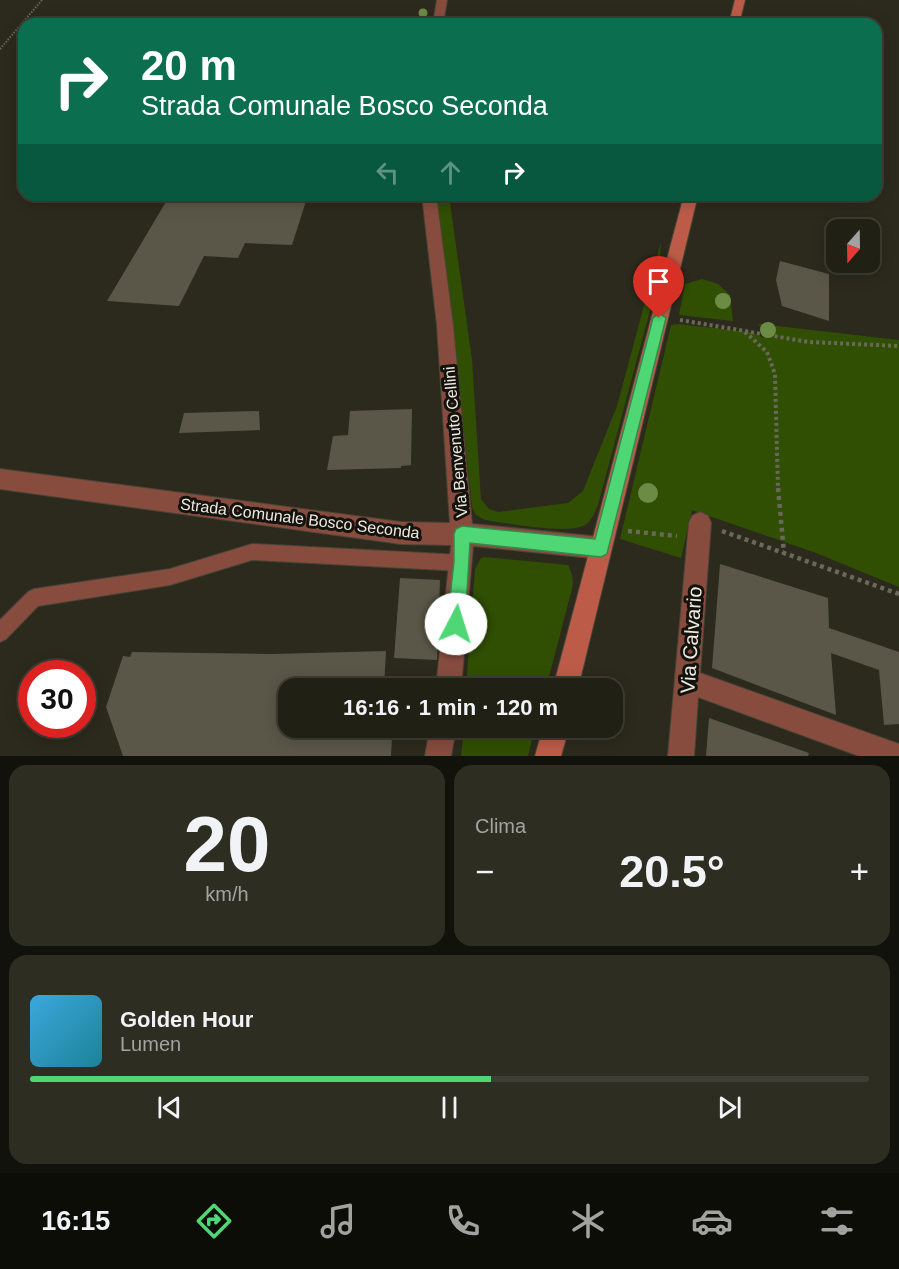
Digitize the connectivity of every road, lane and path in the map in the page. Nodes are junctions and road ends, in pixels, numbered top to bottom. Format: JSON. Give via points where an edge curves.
{"nodes":[{"id":1,"x":42,"y":0,"type":"edge"},
{"id":2,"x":442,"y":0,"type":"edge"},
{"id":3,"x":740,"y":0,"type":"edge"},
{"id":4,"x":27,"y":18,"type":"edge"},
{"id":5,"x":439,"y":18,"type":"edge"},
{"id":6,"x":736,"y":18,"type":"edge"},
{"id":7,"x":18,"y":28,"type":"edge"},
{"id":8,"x":0,"y":49,"type":"edge"},
{"id":9,"x":430,"y":201,"type":"edge"},
{"id":10,"x":689,"y":201,"type":"edge"},
{"id":11,"x":659,"y":318,"type":"junction"},
{"id":12,"x":742,"y":330,"type":"junction"},
{"id":13,"x":899,"y":346,"type":"edge"},
{"id":14,"x":0,"y":479,"type":"edge"},
{"id":15,"x":700,"y":523,"type":"junction"},
{"id":16,"x":462,"y":534,"type":"junction"},
{"id":17,"x":601,"y":548,"type":"junction"},
{"id":18,"x":784,"y":553,"type":"junction"},
{"id":19,"x":462,"y":562,"type":"junction"},
{"id":20,"x":899,"y":594,"type":"edge"},
{"id":21,"x":0,"y":633,"type":"edge"},
{"id":22,"x":450,"y":678,"type":"edge"},
{"id":23,"x":568,"y":678,"type":"edge"},
{"id":24,"x":689,"y":681,"type":"junction"},
{"id":25,"x":441,"y":738,"type":"edge"},
{"id":26,"x":553,"y":738,"type":"edge"},
{"id":27,"x":438,"y":756,"type":"edge"},
{"id":28,"x":548,"y":756,"type":"edge"},
{"id":29,"x":681,"y":756,"type":"edge"},
{"id":30,"x":896,"y":756,"type":"edge"}],
"edges":[{"from":1,"to":4,"type":"path"},
{"from":2,"to":5,"type":"street"},
{"from":3,"to":6,"type":"street"},
{"from":7,"to":8,"type":"path"},
{"from":9,"to":16,"type":"street","name":"Via Benvenuto Cellini","via":[[445,325]]},
{"from":10,"to":11,"type":"street"},
{"from":11,"to":12,"type":"path"},
{"from":11,"to":17,"type":"street"},
{"from":12,"to":13,"type":"path","via":[[809,342]]},
{"from":12,"to":18,"type":"path","via":[[767,352],[775,374],[777,476]]},
{"from":14,"to":16,"type":"street","name":"Strada Comunale Bosco Seconda","via":[[401,533]]},
{"from":15,"to":17,"type":"path","via":[[677,536],[624,531]]},
{"from":15,"to":18,"type":"path"},
{"from":15,"to":24,"type":"street","name":"Via Calvario"},
{"from":16,"to":17,"type":"street","name":"Strada Comunale Bosco Seconda"},
{"from":16,"to":19,"type":"street","name":"Via Benvenuto Cellini"},
{"from":17,"to":23,"type":"street"},
{"from":18,"to":20,"type":"path"},
{"from":19,"to":21,"type":"lane","via":[[252,552],[170,577],[34,598]]},
{"from":19,"to":22,"type":"street","name":"Via Benvenuto Cellini"},
{"from":24,"to":29,"type":"street","name":"Via Calvario"},
{"from":24,"to":30,"type":"street"},
{"from":25,"to":27,"type":"street"},
{"from":26,"to":28,"type":"street"}]}
